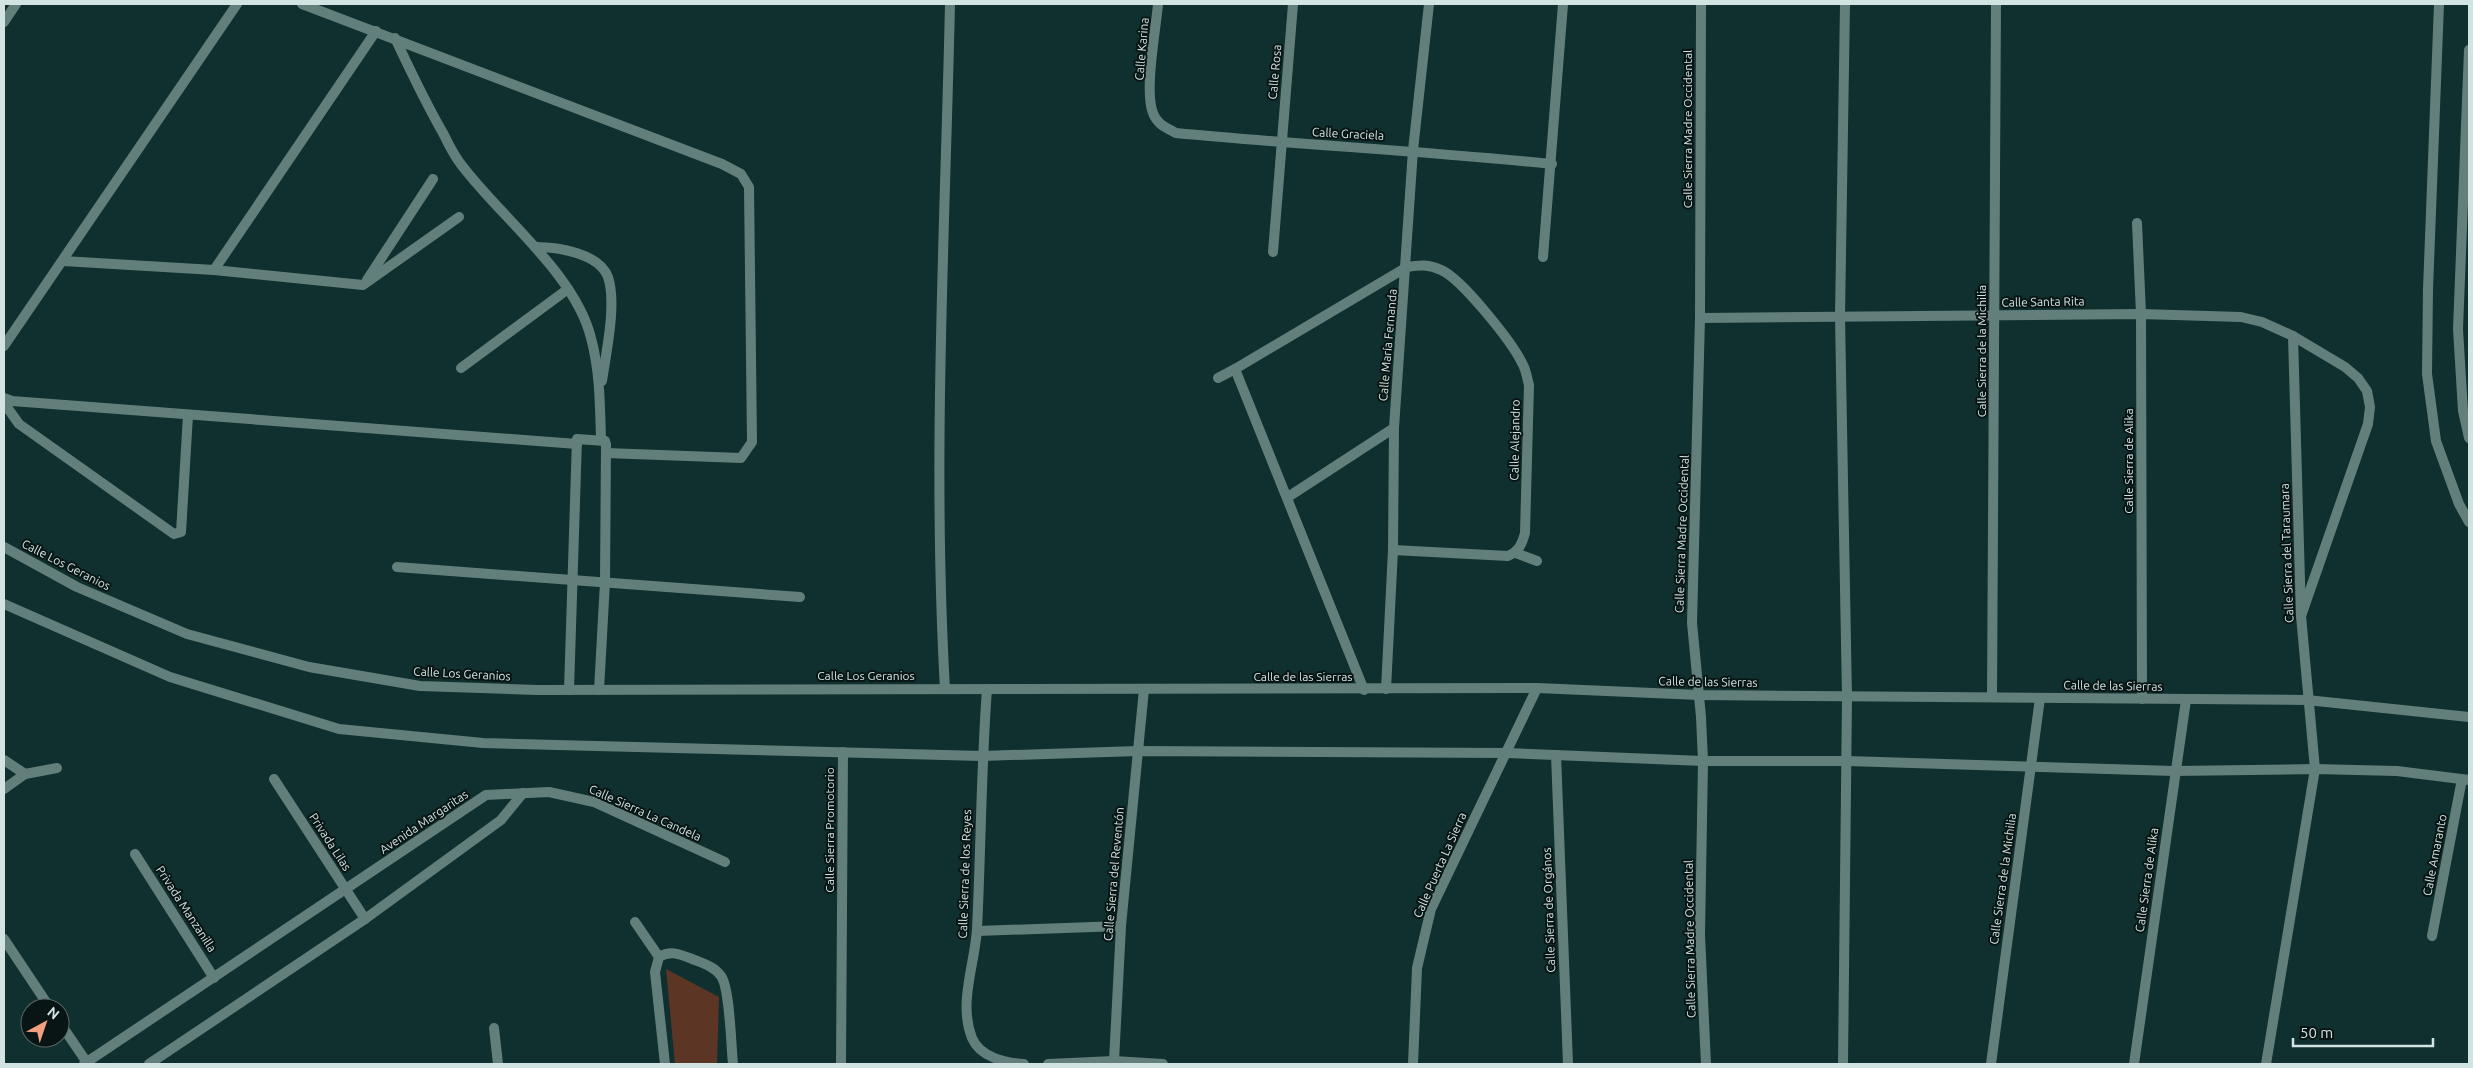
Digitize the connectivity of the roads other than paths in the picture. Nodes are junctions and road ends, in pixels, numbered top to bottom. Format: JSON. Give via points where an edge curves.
{"nodes":[{"id":1,"x":16,"y":4,"type":"edge"},
{"id":2,"x":237,"y":4,"type":"edge"},
{"id":3,"x":302,"y":4,"type":"edge"},
{"id":4,"x":950,"y":4,"type":"edge"},
{"id":5,"x":1158,"y":4,"type":"edge"},
{"id":6,"x":1293,"y":4,"type":"edge"},
{"id":7,"x":1429,"y":4,"type":"edge"},
{"id":8,"x":1563,"y":4,"type":"edge"},
{"id":9,"x":1701,"y":4,"type":"edge"},
{"id":10,"x":1845,"y":4,"type":"edge"},
{"id":11,"x":1996,"y":4,"type":"edge"},
{"id":12,"x":2439,"y":4,"type":"edge"},
{"id":13,"x":4,"y":22,"type":"edge"},
{"id":14,"x":376,"y":31,"type":"junction"},
{"id":15,"x":395,"y":38,"type":"junction"},
{"id":16,"x":2469,"y":50,"type":"edge"},
{"id":17,"x":1150,"y":97,"type":"joint"},
{"id":18,"x":1281,"y":143,"type":"junction"},
{"id":19,"x":1413,"y":150,"type":"junction"},
{"id":20,"x":1552,"y":164,"type":"junction"},
{"id":21,"x":433,"y":179,"type":"dead end"},
{"id":22,"x":459,"y":217,"type":"dead end"},
{"id":23,"x":2137,"y":222,"type":"dead end"},
{"id":24,"x":536,"y":247,"type":"junction"},
{"id":25,"x":1274,"y":252,"type":"dead end"},
{"id":26,"x":1543,"y":257,"type":"dead end"},
{"id":27,"x":63,"y":261,"type":"junction"},
{"id":28,"x":1407,"y":266,"type":"junction"},
{"id":29,"x":214,"y":270,"type":"junction"},
{"id":30,"x":363,"y":285,"type":"junction"},
{"id":31,"x":568,"y":289,"type":"junction"},
{"id":32,"x":2141,"y":314,"type":"junction"},
{"id":33,"x":1995,"y":315,"type":"junction"},
{"id":34,"x":1840,"y":316,"type":"junction"},
{"id":35,"x":1700,"y":318,"type":"junction"},
{"id":36,"x":2293,"y":336,"type":"junction"},
{"id":37,"x":4,"y":346,"type":"edge"},
{"id":38,"x":461,"y":368,"type":"dead end"},
{"id":39,"x":1235,"y":369,"type":"junction"},
{"id":40,"x":1218,"y":378,"type":"dead end"},
{"id":41,"x":600,"y":395,"type":"junction"},
{"id":42,"x":4,"y":398,"type":"edge"},
{"id":43,"x":4,"y":403,"type":"edge"},
{"id":44,"x":188,"y":415,"type":"junction"},
{"id":45,"x":1394,"y":428,"type":"junction"},
{"id":46,"x":2469,"y":438,"type":"edge"},
{"id":47,"x":601,"y":440,"type":"junction"},
{"id":48,"x":576,"y":444,"type":"junction"},
{"id":49,"x":606,"y":452,"type":"junction"},
{"id":50,"x":1288,"y":497,"type":"junction"},
{"id":51,"x":2469,"y":522,"type":"edge"},
{"id":52,"x":4,"y":547,"type":"edge"},
{"id":53,"x":1393,"y":550,"type":"junction"},
{"id":54,"x":1516,"y":553,"type":"junction"},
{"id":55,"x":1537,"y":561,"type":"dead end"},
{"id":56,"x":397,"y":567,"type":"dead end"},
{"id":57,"x":574,"y":580,"type":"junction"},
{"id":58,"x":605,"y":582,"type":"junction"},
{"id":59,"x":800,"y":597,"type":"dead end"},
{"id":60,"x":4,"y":604,"type":"edge"},
{"id":61,"x":2301,"y":616,"type":"junction"},
{"id":62,"x":945,"y":688,"type":"junction"},
{"id":63,"x":987,"y":688,"type":"junction"},
{"id":64,"x":1537,"y":688,"type":"junction"},
{"id":65,"x":1144,"y":689,"type":"junction"},
{"id":66,"x":1386,"y":689,"type":"junction"},
{"id":67,"x":569,"y":690,"type":"junction"},
{"id":68,"x":599,"y":690,"type":"junction"},
{"id":69,"x":1364,"y":690,"type":"junction"},
{"id":70,"x":1699,"y":695,"type":"junction"},
{"id":71,"x":1847,"y":697,"type":"junction"},
{"id":72,"x":1992,"y":698,"type":"junction"},
{"id":73,"x":2040,"y":698,"type":"junction"},
{"id":74,"x":2142,"y":699,"type":"junction"},
{"id":75,"x":2186,"y":700,"type":"junction"},
{"id":76,"x":2307,"y":700,"type":"junction"},
{"id":77,"x":2469,"y":717,"type":"edge"},
{"id":78,"x":1138,"y":751,"type":"junction"},
{"id":79,"x":843,"y":752,"type":"junction"},
{"id":80,"x":1506,"y":752,"type":"junction"},
{"id":81,"x":1556,"y":755,"type":"junction"},
{"id":82,"x":982,"y":756,"type":"junction"},
{"id":83,"x":4,"y":760,"type":"edge"},
{"id":84,"x":1703,"y":761,"type":"junction"},
{"id":85,"x":1847,"y":761,"type":"junction"},
{"id":86,"x":2031,"y":765,"type":"junction"},
{"id":87,"x":57,"y":768,"type":"dead end"},
{"id":88,"x":2315,"y":769,"type":"junction"},
{"id":89,"x":2174,"y":771,"type":"junction"},
{"id":90,"x":25,"y":774,"type":"junction"},
{"id":91,"x":274,"y":779,"type":"dead end"},
{"id":92,"x":2466,"y":780,"type":"edge"},
{"id":93,"x":4,"y":788,"type":"edge"},
{"id":94,"x":523,"y":794,"type":"junction"},
{"id":95,"x":136,"y":854,"type":"dead end"},
{"id":96,"x":725,"y":862,"type":"dead end"},
{"id":97,"x":346,"y":890,"type":"junction"},
{"id":98,"x":365,"y":919,"type":"junction"},
{"id":99,"x":635,"y":922,"type":"dead end"},
{"id":100,"x":1121,"y":926,"type":"junction"},
{"id":101,"x":977,"y":931,"type":"junction"},
{"id":102,"x":2432,"y":936,"type":"dead end"},
{"id":103,"x":4,"y":939,"type":"edge"},
{"id":104,"x":659,"y":957,"type":"junction"},
{"id":105,"x":214,"y":978,"type":"junction"},
{"id":106,"x":43,"y":998,"type":"edge"},
{"id":107,"x":494,"y":1028,"type":"dead end"},
{"id":108,"x":70,"y":1039,"type":"edge"},
{"id":109,"x":1114,"y":1061,"type":"junction"},
{"id":110,"x":86,"y":1064,"type":"edge"},
{"id":111,"x":148,"y":1064,"type":"edge"},
{"id":112,"x":498,"y":1064,"type":"edge"},
{"id":113,"x":665,"y":1064,"type":"edge"},
{"id":114,"x":733,"y":1064,"type":"edge"},
{"id":115,"x":841,"y":1064,"type":"edge"},
{"id":116,"x":1024,"y":1064,"type":"edge"},
{"id":117,"x":1048,"y":1064,"type":"edge"},
{"id":118,"x":1162,"y":1064,"type":"edge"},
{"id":119,"x":1413,"y":1064,"type":"edge"},
{"id":120,"x":1568,"y":1064,"type":"edge"},
{"id":121,"x":1706,"y":1064,"type":"edge"},
{"id":122,"x":1843,"y":1064,"type":"edge"},
{"id":123,"x":1990,"y":1064,"type":"edge"},
{"id":124,"x":2134,"y":1064,"type":"edge"},
{"id":125,"x":2266,"y":1064,"type":"edge"}],
"edges":[{"from":1,"to":13,"type":"street"},
{"from":2,"to":27,"type":"street"},
{"from":3,"to":14,"type":"street"},
{"from":4,"to":62,"type":"street","via":[[938,505]]},
{"from":5,"to":17,"type":"street","name":"Calle Karina"},
{"from":6,"to":18,"type":"street","name":"Calle Rosa"},
{"from":7,"to":19,"type":"street","name":"Calle María Fernanda"},
{"from":8,"to":20,"type":"street"},
{"from":9,"to":35,"type":"street","name":"Calle Sierra Madre Occidental"},
{"from":10,"to":34,"type":"street"},
{"from":11,"to":33,"type":"street","name":"Calle Sierra de la Michilia"},
{"from":12,"to":51,"type":"street","via":[[2427,374],[2436,441]]},
{"from":14,"to":15,"type":"street"},
{"from":14,"to":29,"type":"street"},
{"from":15,"to":24,"type":"street","via":[[459,161],[507,219]]},
{"from":15,"to":49,"type":"street","via":[[722,164],[741,174],[749,187],[752,442],[748,451],[742,458]]},
{"from":16,"to":46,"type":"street","via":[[2458,329],[2463,412]]},
{"from":17,"to":18,"type":"street","name":"Calle Graciela","via":[[1153,114],[1161,125],[1176,133]]},
{"from":18,"to":19,"type":"street","name":"Calle Graciela"},
{"from":18,"to":25,"type":"street","name":"Calle Rosa"},
{"from":19,"to":20,"type":"street","name":"Calle Graciela"},
{"from":19,"to":28,"type":"street","name":"Calle María Fernanda"},
{"from":20,"to":26,"type":"street"},
{"from":21,"to":30,"type":"street"},
{"from":22,"to":30,"type":"street"},
{"from":23,"to":32,"type":"street","name":"Calle Sierra de Alika"},
{"from":24,"to":31,"type":"street"},
{"from":24,"to":41,"type":"street","via":[[559,248],[579,254],[598,264],[608,277],[610,302]]},
{"from":27,"to":29,"type":"street"},
{"from":27,"to":37,"type":"street"},
{"from":28,"to":39,"type":"street"},
{"from":28,"to":45,"type":"street","name":"Calle María Fernanda"},
{"from":28,"to":54,"type":"street","name":"Calle Alejandro","via":[[1424,265],[1442,270],[1456,280],[1512,346],[1523,364],[1529,385],[1525,532]]},
{"from":29,"to":30,"type":"street"},
{"from":31,"to":38,"type":"street"},
{"from":31,"to":41,"type":"street","via":[[591,336]]},
{"from":32,"to":33,"type":"street","name":"Calle Santa Rita"},
{"from":32,"to":36,"type":"street","name":"Calle Santa Rita","via":[[2241,317],[2262,322]]},
{"from":32,"to":74,"type":"street","name":"Calle Sierra de Alika"},
{"from":33,"to":34,"type":"street","name":"Calle Santa Rita"},
{"from":33,"to":72,"type":"street","name":"Calle Sierra de la Michilia"},
{"from":34,"to":35,"type":"street","name":"Calle Santa Rita"},
{"from":34,"to":71,"type":"street"},
{"from":35,"to":70,"type":"street","name":"Calle Sierra Madre Occidental","via":[[1692,623]]},
{"from":36,"to":61,"type":"street","name":"Calle Sierra del Taraumara"},
{"from":36,"to":61,"type":"street","name":"Calle Santa Rita","via":[[2358,378],[2367,391],[2370,407],[2368,424]]},
{"from":39,"to":40,"type":"street"},
{"from":39,"to":50,"type":"street"},
{"from":41,"to":47,"type":"street"},
{"from":42,"to":44,"type":"street"},
{"from":43,"to":44,"type":"street","via":[[19,424],[174,534],[181,532]]},
{"from":44,"to":48,"type":"street"},
{"from":45,"to":50,"type":"street"},
{"from":45,"to":53,"type":"street","name":"Calle María Fernanda"},
{"from":47,"to":48,"type":"street","via":[[577,439]]},
{"from":47,"to":49,"type":"street","via":[[605,441]]},
{"from":48,"to":57,"type":"street"},
{"from":49,"to":58,"type":"street"},
{"from":50,"to":69,"type":"street"},
{"from":52,"to":67,"type":"street","name":"Calle Los Geranios","via":[[77,587],[187,634],[309,667],[420,686]]},
{"from":53,"to":54,"type":"street","via":[[1508,556]]},
{"from":53,"to":66,"type":"street","name":"Calle María Fernanda"},
{"from":54,"to":55,"type":"street"},
{"from":56,"to":57,"type":"street"},
{"from":57,"to":58,"type":"street"},
{"from":57,"to":67,"type":"street"},
{"from":58,"to":59,"type":"street"},
{"from":58,"to":68,"type":"street"},
{"from":60,"to":79,"type":"street","via":[[170,677],[339,728],[483,743]]},
{"from":61,"to":76,"type":"street","name":"Calle Sierra del Taraumara"},
{"from":62,"to":63,"type":"street","name":"Calle de las Sierras"},
{"from":62,"to":68,"type":"street","name":"Calle Los Geranios"},
{"from":63,"to":65,"type":"street","name":"Calle de las Sierras"},
{"from":63,"to":82,"type":"street","name":"Calle Sierra de los Reyes"},
{"from":64,"to":66,"type":"street","name":"Calle de las Sierras"},
{"from":64,"to":70,"type":"street","name":"Calle de las Sierras"},
{"from":64,"to":80,"type":"street","name":"Calle Puerta La Sierra"},
{"from":65,"to":69,"type":"street","name":"Calle de las Sierras"},
{"from":65,"to":78,"type":"street","name":"Calle Sierra del Reventón"},
{"from":66,"to":69,"type":"street","name":"Calle de las Sierras"},
{"from":67,"to":68,"type":"street","name":"Calle Los Geranios"},
{"from":70,"to":71,"type":"street","name":"Calle de las Sierras"},
{"from":70,"to":84,"type":"street","name":"Calle Sierra Madre Occidental"},
{"from":71,"to":72,"type":"street","name":"Calle de las Sierras"},
{"from":71,"to":85,"type":"street"},
{"from":72,"to":73,"type":"street","name":"Calle de las Sierras"},
{"from":73,"to":74,"type":"street","name":"Calle de las Sierras"},
{"from":73,"to":86,"type":"street","name":"Calle Sierra de la Michilia"},
{"from":74,"to":75,"type":"street","name":"Calle de las Sierras"},
{"from":75,"to":76,"type":"street","name":"Calle de las Sierras"},
{"from":75,"to":89,"type":"street","name":"Calle Sierra de Alika"},
{"from":76,"to":77,"type":"street","name":"Calle de las Sierras"},
{"from":76,"to":88,"type":"street","name":"Calle Sierra del Taraumara"},
{"from":78,"to":80,"type":"street"},
{"from":78,"to":82,"type":"street"},
{"from":78,"to":100,"type":"street","name":"Calle Sierra del Reventón"},
{"from":79,"to":82,"type":"street"},
{"from":79,"to":115,"type":"street","name":"Calle Sierra Promotorio"},
{"from":80,"to":81,"type":"street"},
{"from":80,"to":119,"type":"street","name":"Calle Puerta La Sierra","via":[[1432,909],[1422,941],[1417,968]]},
{"from":81,"to":84,"type":"street"},
{"from":81,"to":120,"type":"street","name":"Calle Sierra de Orgános"},
{"from":82,"to":101,"type":"street","name":"Calle Sierra de los Reyes"},
{"from":83,"to":90,"type":"street"},
{"from":84,"to":85,"type":"street"},
{"from":84,"to":121,"type":"street","name":"Calle Sierra Madre Occidental","via":[[1700,935]]},
{"from":85,"to":86,"type":"street"},
{"from":85,"to":122,"type":"street"},
{"from":86,"to":89,"type":"street"},
{"from":86,"to":123,"type":"street","name":"Calle Sierra de la Michilia"},
{"from":87,"to":90,"type":"street"},
{"from":88,"to":89,"type":"street"},
{"from":88,"to":92,"type":"street","via":[[2397,772]]},
{"from":88,"to":125,"type":"street","name":"Calle Sierra del Taraumara"},
{"from":89,"to":124,"type":"street","name":"Calle Sierra de Alika"},
{"from":90,"to":93,"type":"street"},
{"from":91,"to":97,"type":"street","name":"Privada Lilas"},
{"from":92,"to":102,"type":"street","name":"Calle Amaranto"},
{"from":94,"to":96,"type":"street","name":"Calle Sierra La Candela","via":[[549,792],[594,802]]},
{"from":94,"to":97,"type":"street","name":"Avenida Margaritas","via":[[486,795]]},
{"from":94,"to":98,"type":"street","via":[[500,820]]},
{"from":95,"to":105,"type":"street","name":"Privada Manzanilla"},
{"from":97,"to":98,"type":"street","name":"Privada Lilas"},
{"from":97,"to":105,"type":"street","name":"Avenida Margaritas"},
{"from":98,"to":111,"type":"street"},
{"from":99,"to":104,"type":"street"},
{"from":100,"to":101,"type":"street"},
{"from":100,"to":109,"type":"street","name":"Calle Sierra del Reventón"},
{"from":101,"to":116,"type":"street","name":"Calle Sierra de los Reyes","via":[[967,1003],[973,1040],[986,1054],[1008,1063]]},
{"from":103,"to":106,"type":"street"},
{"from":104,"to":113,"type":"street","via":[[655,972]]},
{"from":104,"to":114,"type":"street","via":[[666,952],[676,952],[711,966],[722,976],[726,983]]},
{"from":105,"to":110,"type":"street","name":"Avenida Margaritas"},
{"from":107,"to":112,"type":"street"},
{"from":108,"to":110,"type":"street"},
{"from":109,"to":117,"type":"street"},
{"from":109,"to":118,"type":"street"}]}
